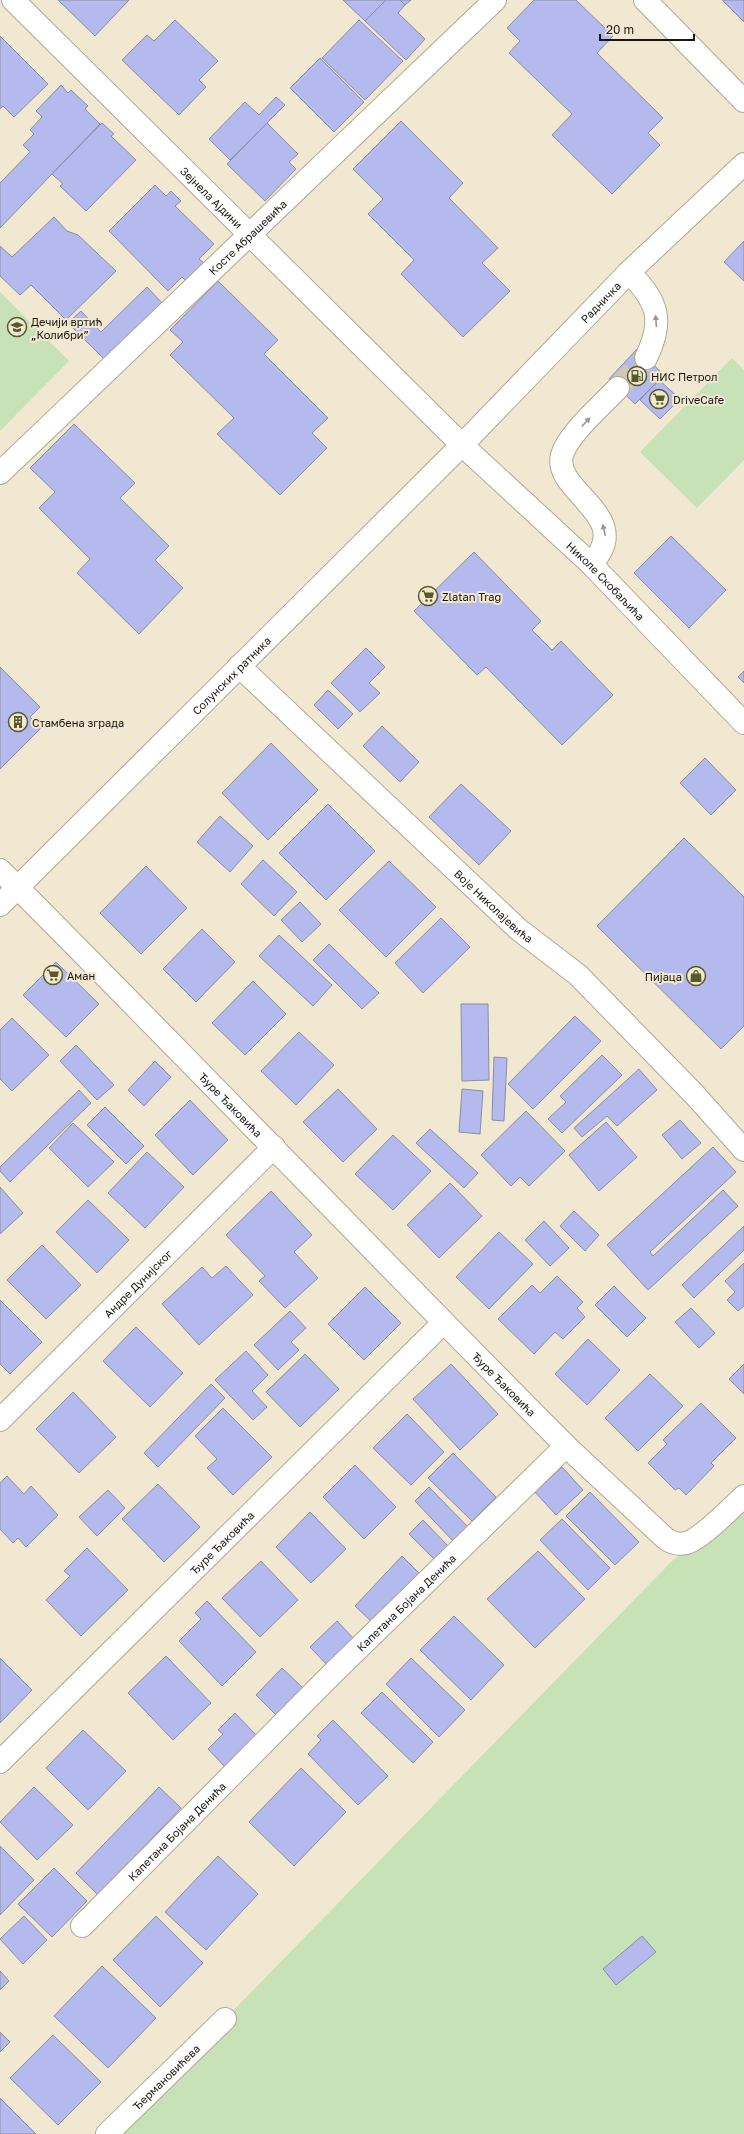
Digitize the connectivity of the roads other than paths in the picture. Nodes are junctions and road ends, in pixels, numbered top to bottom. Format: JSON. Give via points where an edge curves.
{"nodes":[{"id":1,"x":13,"y":0,"type":"edge"},
{"id":2,"x":495,"y":0,"type":"edge"},
{"id":3,"x":645,"y":0,"type":"edge"},
{"id":4,"x":744,"y":100,"type":"edge"},
{"id":5,"x":744,"y":164,"type":"edge"},
{"id":6,"x":250,"y":235,"type":"junction"},
{"id":7,"x":629,"y":272,"type":"junction"},
{"id":8,"x":646,"y":358,"type":"tunnel mouth"},
{"id":9,"x":618,"y":388,"type":"tunnel mouth"},
{"id":10,"x":462,"y":445,"type":"junction"},
{"id":11,"x":0,"y":473,"type":"edge"},
{"id":12,"x":591,"y":564,"type":"junction"},
{"id":13,"x":239,"y":666,"type":"junction"},
{"id":14,"x":744,"y":723,"type":"edge"},
{"id":15,"x":0,"y":870,"type":"edge"},
{"id":16,"x":17,"y":887,"type":"junction"},
{"id":17,"x":0,"y":904,"type":"edge"},
{"id":18,"x":274,"y":1147,"type":"junction"},
{"id":19,"x":744,"y":1150,"type":"edge"},
{"id":20,"x":443,"y":1323,"type":"junction"},
{"id":21,"x":0,"y":1420,"type":"edge"},
{"id":22,"x":566,"y":1446,"type":"junction"},
{"id":23,"x":744,"y":1496,"type":"edge"},
{"id":24,"x":0,"y":1762,"type":"edge"},
{"id":25,"x":82,"y":1926,"type":"dead end"},
{"id":26,"x":225,"y":2019,"type":"dead end"},
{"id":27,"x":107,"y":2134,"type":"edge"}],
"edges":[{"from":1,"to":6,"type":"street","name":"Зејнела Ајдини"},
{"from":2,"to":6,"type":"street","name":"Косте Абрашевића"},
{"from":3,"to":4,"type":"street"},
{"from":5,"to":7,"type":"street","name":"Радничка"},
{"from":6,"to":10,"type":"street","name":"Зејнела Ајдини"},
{"from":6,"to":11,"type":"street","name":"Косте Абрашевића"},
{"from":8,"to":7,"type":"street","one_way":true,"via":[[655,341],[655,309],[646,290]]},
{"from":7,"to":10,"type":"street","name":"Радничка"},
{"from":12,"to":9,"type":"street","one_way":true,"via":[[601,554],[605,544],[603,525],[563,471],[562,457],[565,446],[572,437]]},
{"from":10,"to":12,"type":"street","name":"Николе Скобаљића"},
{"from":10,"to":13,"type":"street","name":"Солунских ратника"},
{"from":12,"to":14,"type":"street","name":"Николе Скобаљића"},
{"from":13,"to":16,"type":"street","name":"Солунских ратника"},
{"from":13,"to":19,"type":"street","name":"Воје Николајевића","via":[[518,929],[578,975],[694,1094]]},
{"from":15,"to":16,"type":"street","name":"Ђуре Ђаковића"},
{"from":16,"to":17,"type":"street","name":"Солунских ратника"},
{"from":16,"to":18,"type":"street","name":"Ђуре Ђаковића"},
{"from":18,"to":20,"type":"street","name":"Ђуре Ђаковића"},
{"from":18,"to":21,"type":"street","name":"Андре Дунијског"},
{"from":20,"to":22,"type":"street","name":"Ђуре Ђаковића"},
{"from":20,"to":24,"type":"street","name":"Ђуре Ђаковића"},
{"from":22,"to":23,"type":"street","via":[[674,1544],[686,1543],[696,1537]]},
{"from":22,"to":25,"type":"street","name":"Капетана Бојана Денића","via":[[330,1676]]},
{"from":26,"to":27,"type":"street","name":"Ђермановићева"}]}
